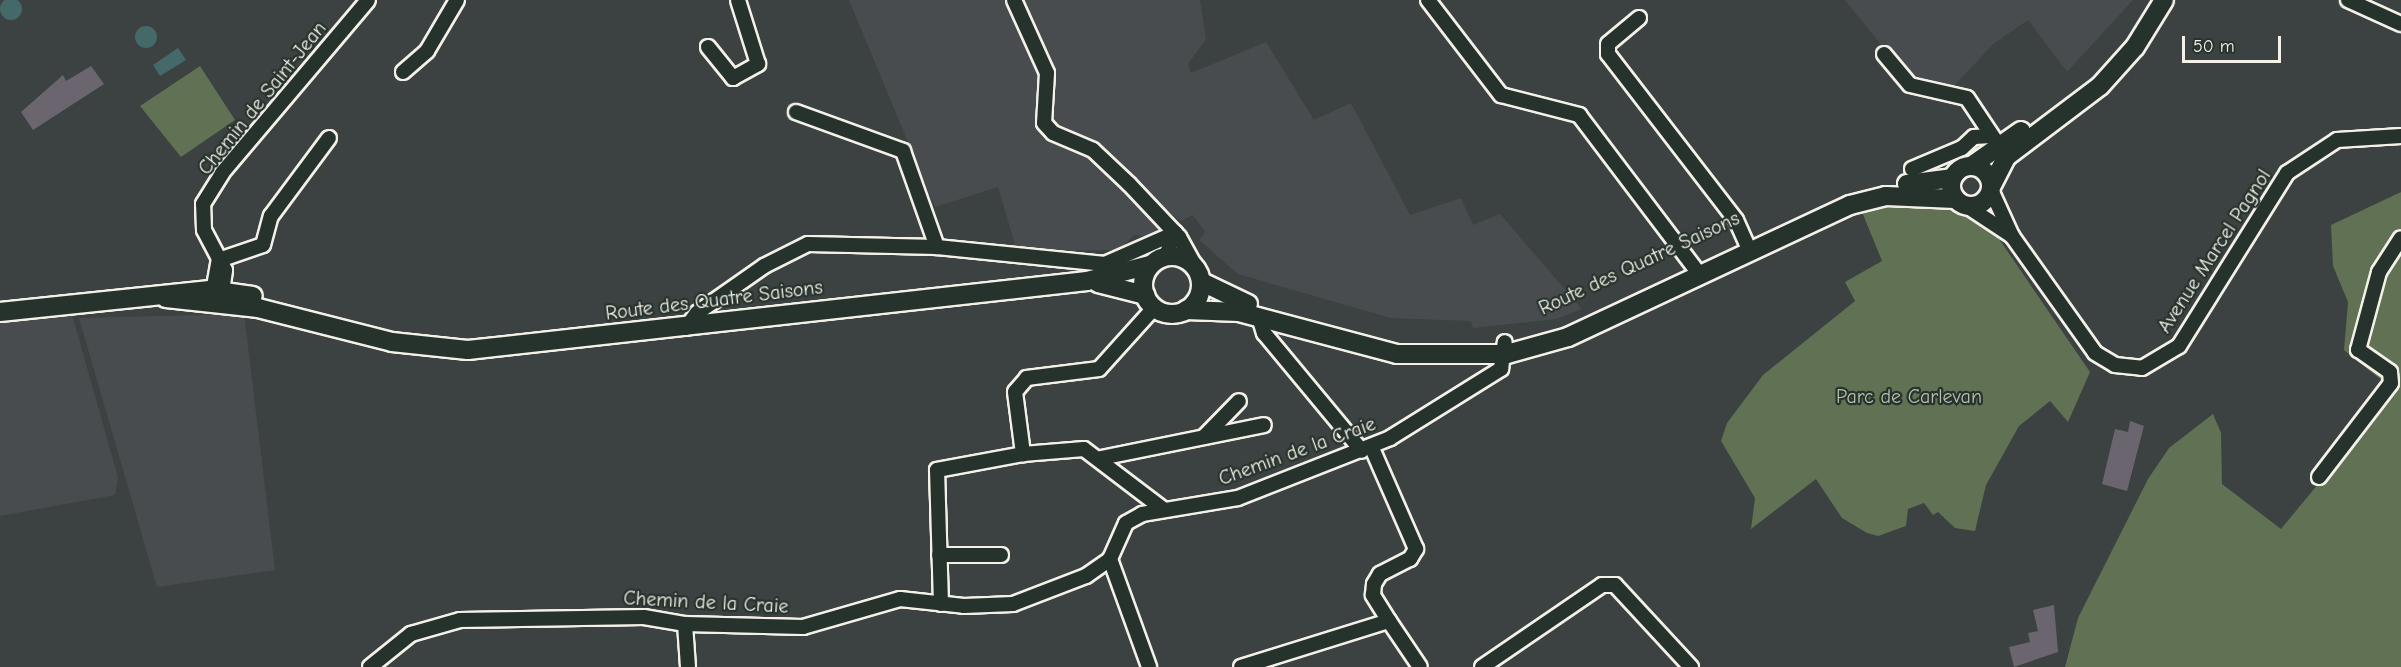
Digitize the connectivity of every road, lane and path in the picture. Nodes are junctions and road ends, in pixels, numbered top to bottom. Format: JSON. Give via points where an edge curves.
{"nodes":[{"id":1,"x":368,"y":0,"type":"edge"},
{"id":2,"x":457,"y":0,"type":"edge"},
{"id":3,"x":738,"y":0,"type":"edge"},
{"id":4,"x":1014,"y":0,"type":"edge"},
{"id":5,"x":1428,"y":0,"type":"edge"},
{"id":6,"x":2152,"y":0,"type":"edge"},
{"id":7,"x":2164,"y":0,"type":"edge"},
{"id":8,"x":2348,"y":0,"type":"edge"},
{"id":9,"x":1639,"y":18,"type":"dead end"},
{"id":10,"x":2401,"y":24,"type":"edge"},
{"id":11,"x":708,"y":46,"type":"dead end"},
{"id":12,"x":1884,"y":54,"type":"dead end"},
{"id":13,"x":403,"y":72,"type":"dead end"},
{"id":14,"x":796,"y":112,"type":"dead end"},
{"id":15,"x":2401,"y":136,"type":"edge"},
{"id":16,"x":329,"y":138,"type":"dead end"},
{"id":17,"x":1995,"y":141,"type":"junction"},
{"id":18,"x":1971,"y":166,"type":"junction"},
{"id":19,"x":1912,"y":169,"type":"dead end"},
{"id":20,"x":1953,"y":178,"type":"junction"},
{"id":21,"x":1991,"y":188,"type":"junction"},
{"id":22,"x":1962,"y":203,"type":"junction"},
{"id":23,"x":1175,"y":233,"type":"junction"},
{"id":24,"x":2012,"y":236,"type":"junction"},
{"id":25,"x":2401,"y":238,"type":"edge"},
{"id":26,"x":1748,"y":244,"type":"junction"},
{"id":27,"x":937,"y":247,"type":"junction"},
{"id":28,"x":1166,"y":255,"type":"junction"},
{"id":29,"x":219,"y":260,"type":"junction"},
{"id":30,"x":1194,"y":264,"type":"junction"},
{"id":31,"x":1150,"y":265,"type":"junction"},
{"id":32,"x":1697,"y":270,"type":"junction"},
{"id":33,"x":1088,"y":281,"type":"junction"},
{"id":34,"x":1202,"y":282,"type":"junction"},
{"id":35,"x":217,"y":296,"type":"junction"},
{"id":36,"x":1149,"y":302,"type":"junction"},
{"id":37,"x":1186,"y":310,"type":"junction"},
{"id":38,"x":0,"y":312,"type":"edge"},
{"id":39,"x":1263,"y":318,"type":"junction"},
{"id":40,"x":686,"y":328,"type":"junction"},
{"id":41,"x":1506,"y":348,"type":"junction"},
{"id":42,"x":1485,"y":355,"type":"junction"},
{"id":43,"x":1486,"y":378,"type":"junction"},
{"id":44,"x":1239,"y":401,"type":"dead end"},
{"id":45,"x":1264,"y":425,"type":"dead end"},
{"id":46,"x":1204,"y":437,"type":"junction"},
{"id":47,"x":1366,"y":448,"type":"junction"},
{"id":48,"x":1023,"y":454,"type":"junction"},
{"id":49,"x":1101,"y":458,"type":"junction"},
{"id":50,"x":2319,"y":477,"type":"dead end"},
{"id":51,"x":1163,"y":509,"type":"junction"},
{"id":52,"x":939,"y":555,"type":"junction"},
{"id":53,"x":1001,"y":555,"type":"dead end"},
{"id":54,"x":1110,"y":559,"type":"junction"},
{"id":55,"x":941,"y":604,"type":"junction"},
{"id":56,"x":1389,"y":621,"type":"junction"},
{"id":57,"x":685,"y":624,"type":"junction"},
{"id":58,"x":370,"y":667,"type":"edge"},
{"id":59,"x":688,"y":667,"type":"edge"},
{"id":60,"x":1149,"y":667,"type":"edge"},
{"id":61,"x":1241,"y":667,"type":"edge"},
{"id":62,"x":1420,"y":667,"type":"edge"},
{"id":63,"x":1482,"y":667,"type":"edge"},
{"id":64,"x":1691,"y":667,"type":"edge"}],
"edges":[{"from":1,"to":29,"type":"street","name":"Chemin de Saint-Jean","via":[[208,195],[204,230]]},
{"from":2,"to":13,"type":"street","via":[[427,51]]},
{"from":3,"to":11,"type":"street","via":[[758,64],[734,78]]},
{"from":4,"to":23,"type":"street","via":[[1047,73],[1044,123],[1053,133],[1093,150]]},
{"from":5,"to":32,"type":"street","via":[[1501,95],[1580,115]]},
{"from":6,"to":17,"type":"main road","via":[[2093,77]]},
{"from":7,"to":21,"type":"main road","via":[[2135,47],[2100,86],[2011,152]]},
{"from":8,"to":10,"type":"street"},
{"from":9,"to":26,"type":"street","via":[[1608,44],[1608,54]]},
{"from":12,"to":17,"type":"street","via":[[1910,85],[1967,98]]},
{"from":14,"to":27,"type":"street","via":[[903,151]]},
{"from":15,"to":24,"type":"street","name":"Avenue Marcel Pagnol","via":[[2337,140],[2315,150],[2287,174],[2179,345],[2142,368],[2115,365],[2095,353]]},
{"from":16,"to":29,"type":"street","via":[[271,216],[263,245]]},
{"from":17,"to":18,"type":"main road"},
{"from":17,"to":19,"type":"street","via":[[1974,137],[1962,148]]},
{"from":18,"to":20,"type":"main road"},
{"from":18,"to":21,"type":"main road","via":[[1987,173]]},
{"from":20,"to":22,"type":"main road"},
{"from":20,"to":26,"type":"main road","name":"Route des Quatre Saisons","via":[[1864,189]]},
{"from":21,"to":22,"type":"main road","via":[[1980,205]]},
{"from":21,"to":24,"type":"street","name":"Avenue Marcel Pagnol"},
{"from":22,"to":24,"type":"street","name":"Avenue Marcel Pagnol"},
{"from":22,"to":26,"type":"main road","name":"Route des Quatre Saisons","via":[[1912,195],[1868,200]]},
{"from":23,"to":27,"type":"street","via":[[1105,264]]},
{"from":23,"to":28,"type":"street"},
{"from":23,"to":30,"type":"street"},
{"from":25,"to":50,"type":"street","via":[[2379,272],[2358,350],[2390,372],[2391,383]]},
{"from":26,"to":32,"type":"main road","name":"Route des Quatre Saisons"},
{"from":27,"to":40,"type":"street","via":[[808,244],[764,266],[697,313]]},
{"from":28,"to":30,"type":"main road"},
{"from":28,"to":31,"type":"main road","name":"Route des Quatre Saisons"},
{"from":29,"to":35,"type":"street","name":"Chemin de Saint-Jean"},
{"from":30,"to":34,"type":"main road"},
{"from":31,"to":33,"type":"main road","name":"Route des Quatre Saisons"},
{"from":31,"to":36,"type":"main road","via":[[1143,280]]},
{"from":32,"to":41,"type":"main road","name":"Route des Quatre Saisons","via":[[1568,337]]},
{"from":33,"to":36,"type":"main road","name":"Route des Quatre Saisons"},
{"from":33,"to":40,"type":"main road","name":"Route des Quatre Saisons"},
{"from":34,"to":37,"type":"main road","via":[[1198,299]]},
{"from":34,"to":41,"type":"main road","name":"Route des Quatre Saisons","via":[[1225,297],[1376,339],[1431,347]]},
{"from":35,"to":38,"type":"main road","name":"Route des Quatre Saisons"},
{"from":35,"to":40,"type":"main road","name":"Route des Quatre Saisons","via":[[392,342],[468,350]]},
{"from":36,"to":37,"type":"main road","name":"Route des Quatre Saisons","via":[[1169,314]]},
{"from":36,"to":48,"type":"street","via":[[1099,369],[1019,382],[1015,392]]},
{"from":37,"to":39,"type":"main road","name":"Route des Quatre Saisons"},
{"from":39,"to":42,"type":"main road","name":"Route des Quatre Saisons","via":[[1397,354]]},
{"from":39,"to":47,"type":"street","via":[[1264,333]]},
{"from":41,"to":42,"type":"main road","name":"Route des Quatre Saisons"},
{"from":41,"to":43,"type":"street","name":"Chemin de la Craie","via":[[1501,369]]},
{"from":42,"to":43,"type":"street"},
{"from":43,"to":47,"type":"street","name":"Chemin de la Craie"},
{"from":44,"to":46,"type":"street"},
{"from":45,"to":46,"type":"street"},
{"from":46,"to":49,"type":"street"},
{"from":47,"to":51,"type":"street","name":"Chemin de la Craie","via":[[1238,498]]},
{"from":47,"to":56,"type":"street","via":[[1416,549],[1410,560],[1380,574],[1374,584],[1373,595]]},
{"from":48,"to":49,"type":"street","via":[[1084,449]]},
{"from":48,"to":52,"type":"street","via":[[937,470]]},
{"from":49,"to":51,"type":"street"},
{"from":51,"to":54,"type":"street","name":"Chemin de la Craie","via":[[1126,523]]},
{"from":52,"to":53,"type":"street"},
{"from":52,"to":55,"type":"street"},
{"from":54,"to":55,"type":"street","name":"Chemin de la Craie","via":[[1086,576],[1013,604]]},
{"from":54,"to":60,"type":"street"},
{"from":55,"to":57,"type":"street","name":"Chemin de la Craie","via":[[900,599],[803,627]]},
{"from":56,"to":61,"type":"street"},
{"from":56,"to":62,"type":"street"},
{"from":57,"to":58,"type":"street","name":"Chemin de la Craie","via":[[644,616],[460,620],[411,634]]},
{"from":57,"to":59,"type":"street"},
{"from":63,"to":64,"type":"street","via":[[1602,585],[1615,585]]}]}
